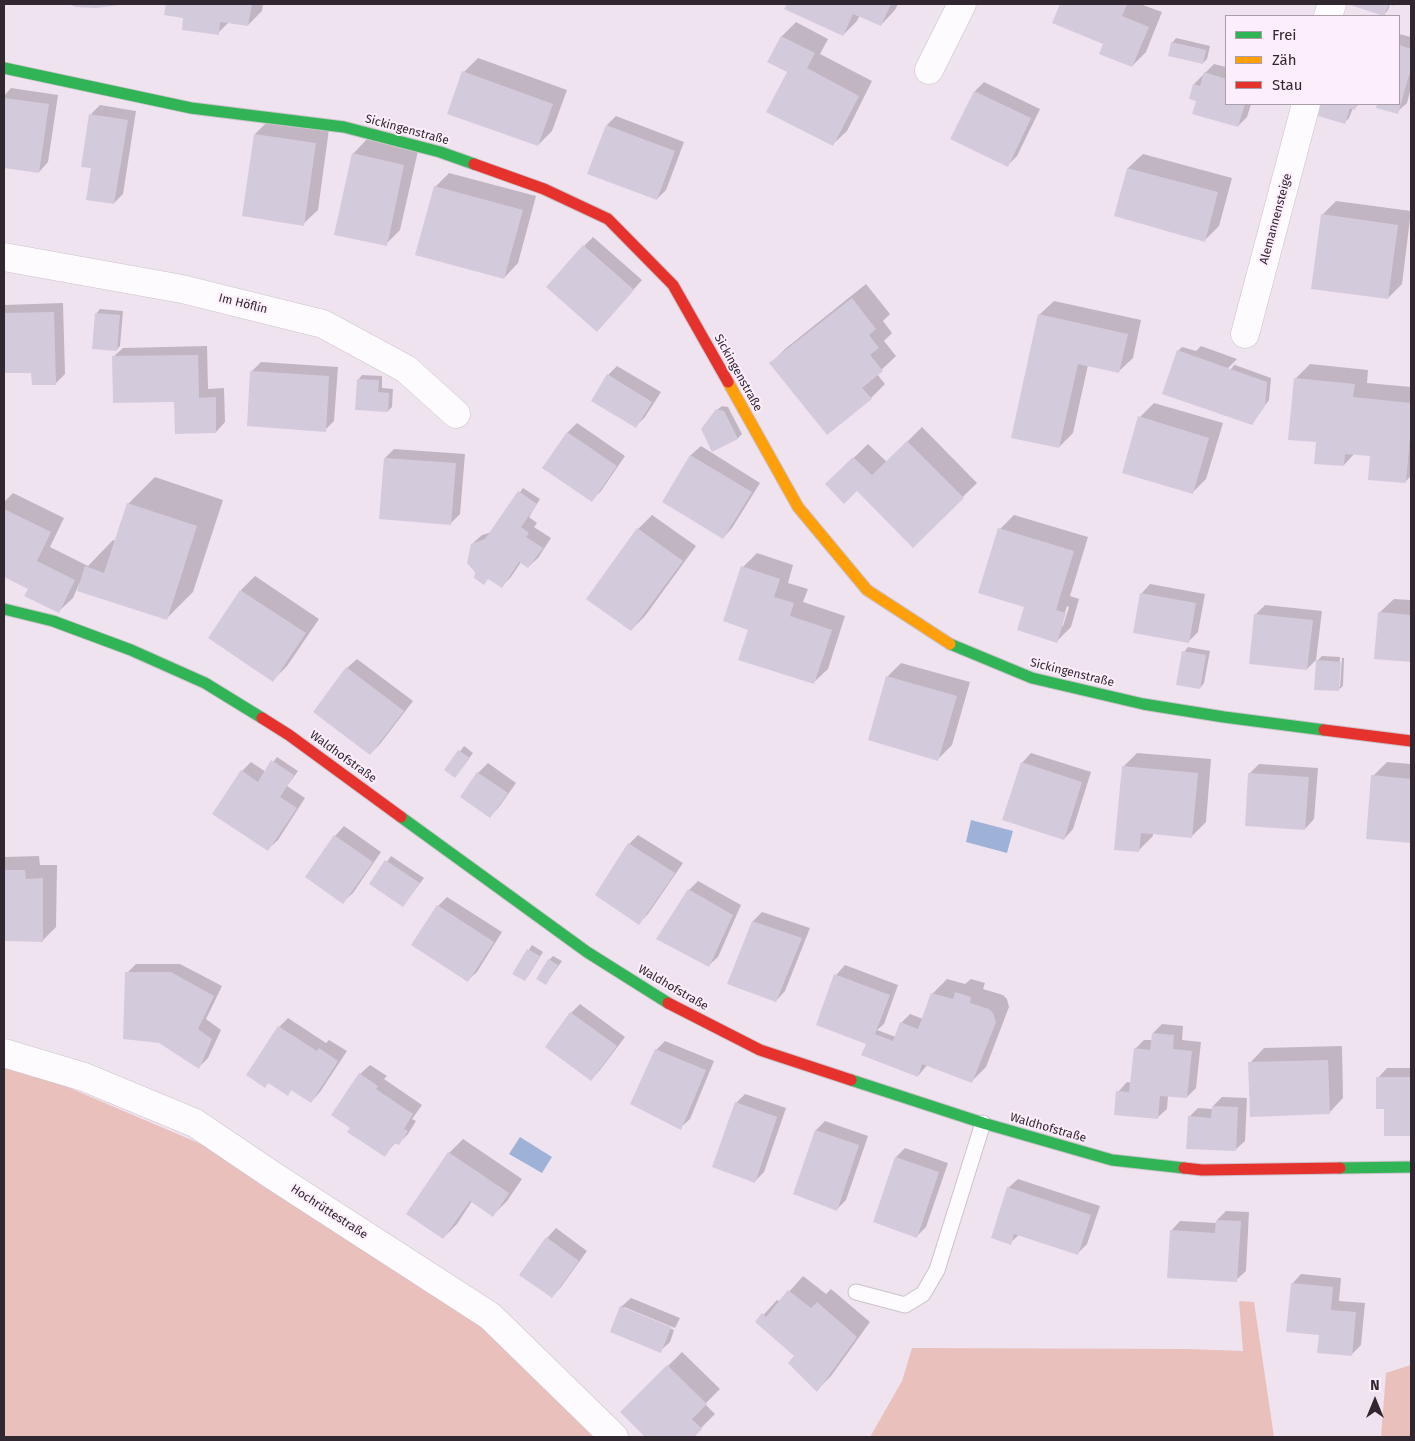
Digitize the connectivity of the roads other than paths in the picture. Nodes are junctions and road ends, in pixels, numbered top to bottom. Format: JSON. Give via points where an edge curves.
{"nodes":[{"id":1,"x":962,"y":4,"type":"edge"},
{"id":2,"x":4,"y":68,"type":"edge"},
{"id":3,"x":929,"y":70,"type":"dead end"},
{"id":4,"x":1306,"y":105,"type":"edge"},
{"id":5,"x":4,"y":256,"type":"edge"},
{"id":6,"x":1245,"y":334,"type":"dead end"},
{"id":7,"x":456,"y":414,"type":"dead end"},
{"id":8,"x":4,"y":609,"type":"edge"},
{"id":9,"x":1411,"y":741,"type":"edge"},
{"id":10,"x":4,"y":1052,"type":"edge"},
{"id":11,"x":982,"y":1123,"type":"junction"},
{"id":12,"x":1411,"y":1167,"type":"edge"},
{"id":13,"x":856,"y":1292,"type":"dead end"},
{"id":14,"x":614,"y":1437,"type":"edge"}],
"edges":[{"from":1,"to":3,"type":"street"},
{"from":2,"to":9,"type":"street","name":"Sickingenstraße","via":[[191,108],[344,127],[448,156],[544,189],[608,219],[673,286],[798,506],[866,590],[946,643],[1032,678],[1143,704]]},
{"from":4,"to":6,"type":"street","name":"Alemannensteige"},
{"from":5,"to":7,"type":"street","name":"Im Höflin","via":[[182,289],[323,324],[406,368]]},
{"from":8,"to":11,"type":"street","name":"Waldhofstraße","via":[[53,621],[131,650],[205,683],[289,735],[587,952],[668,1003],[760,1050]]},
{"from":10,"to":14,"type":"street","name":"Hochrüttestraße","via":[[84,1077],[195,1123],[490,1316]]},
{"from":11,"to":12,"type":"street","name":"Waldhofstraße","via":[[1112,1160],[1202,1170]]},
{"from":11,"to":13,"type":"lane","via":[[937,1270],[923,1294],[905,1305]]}]}
